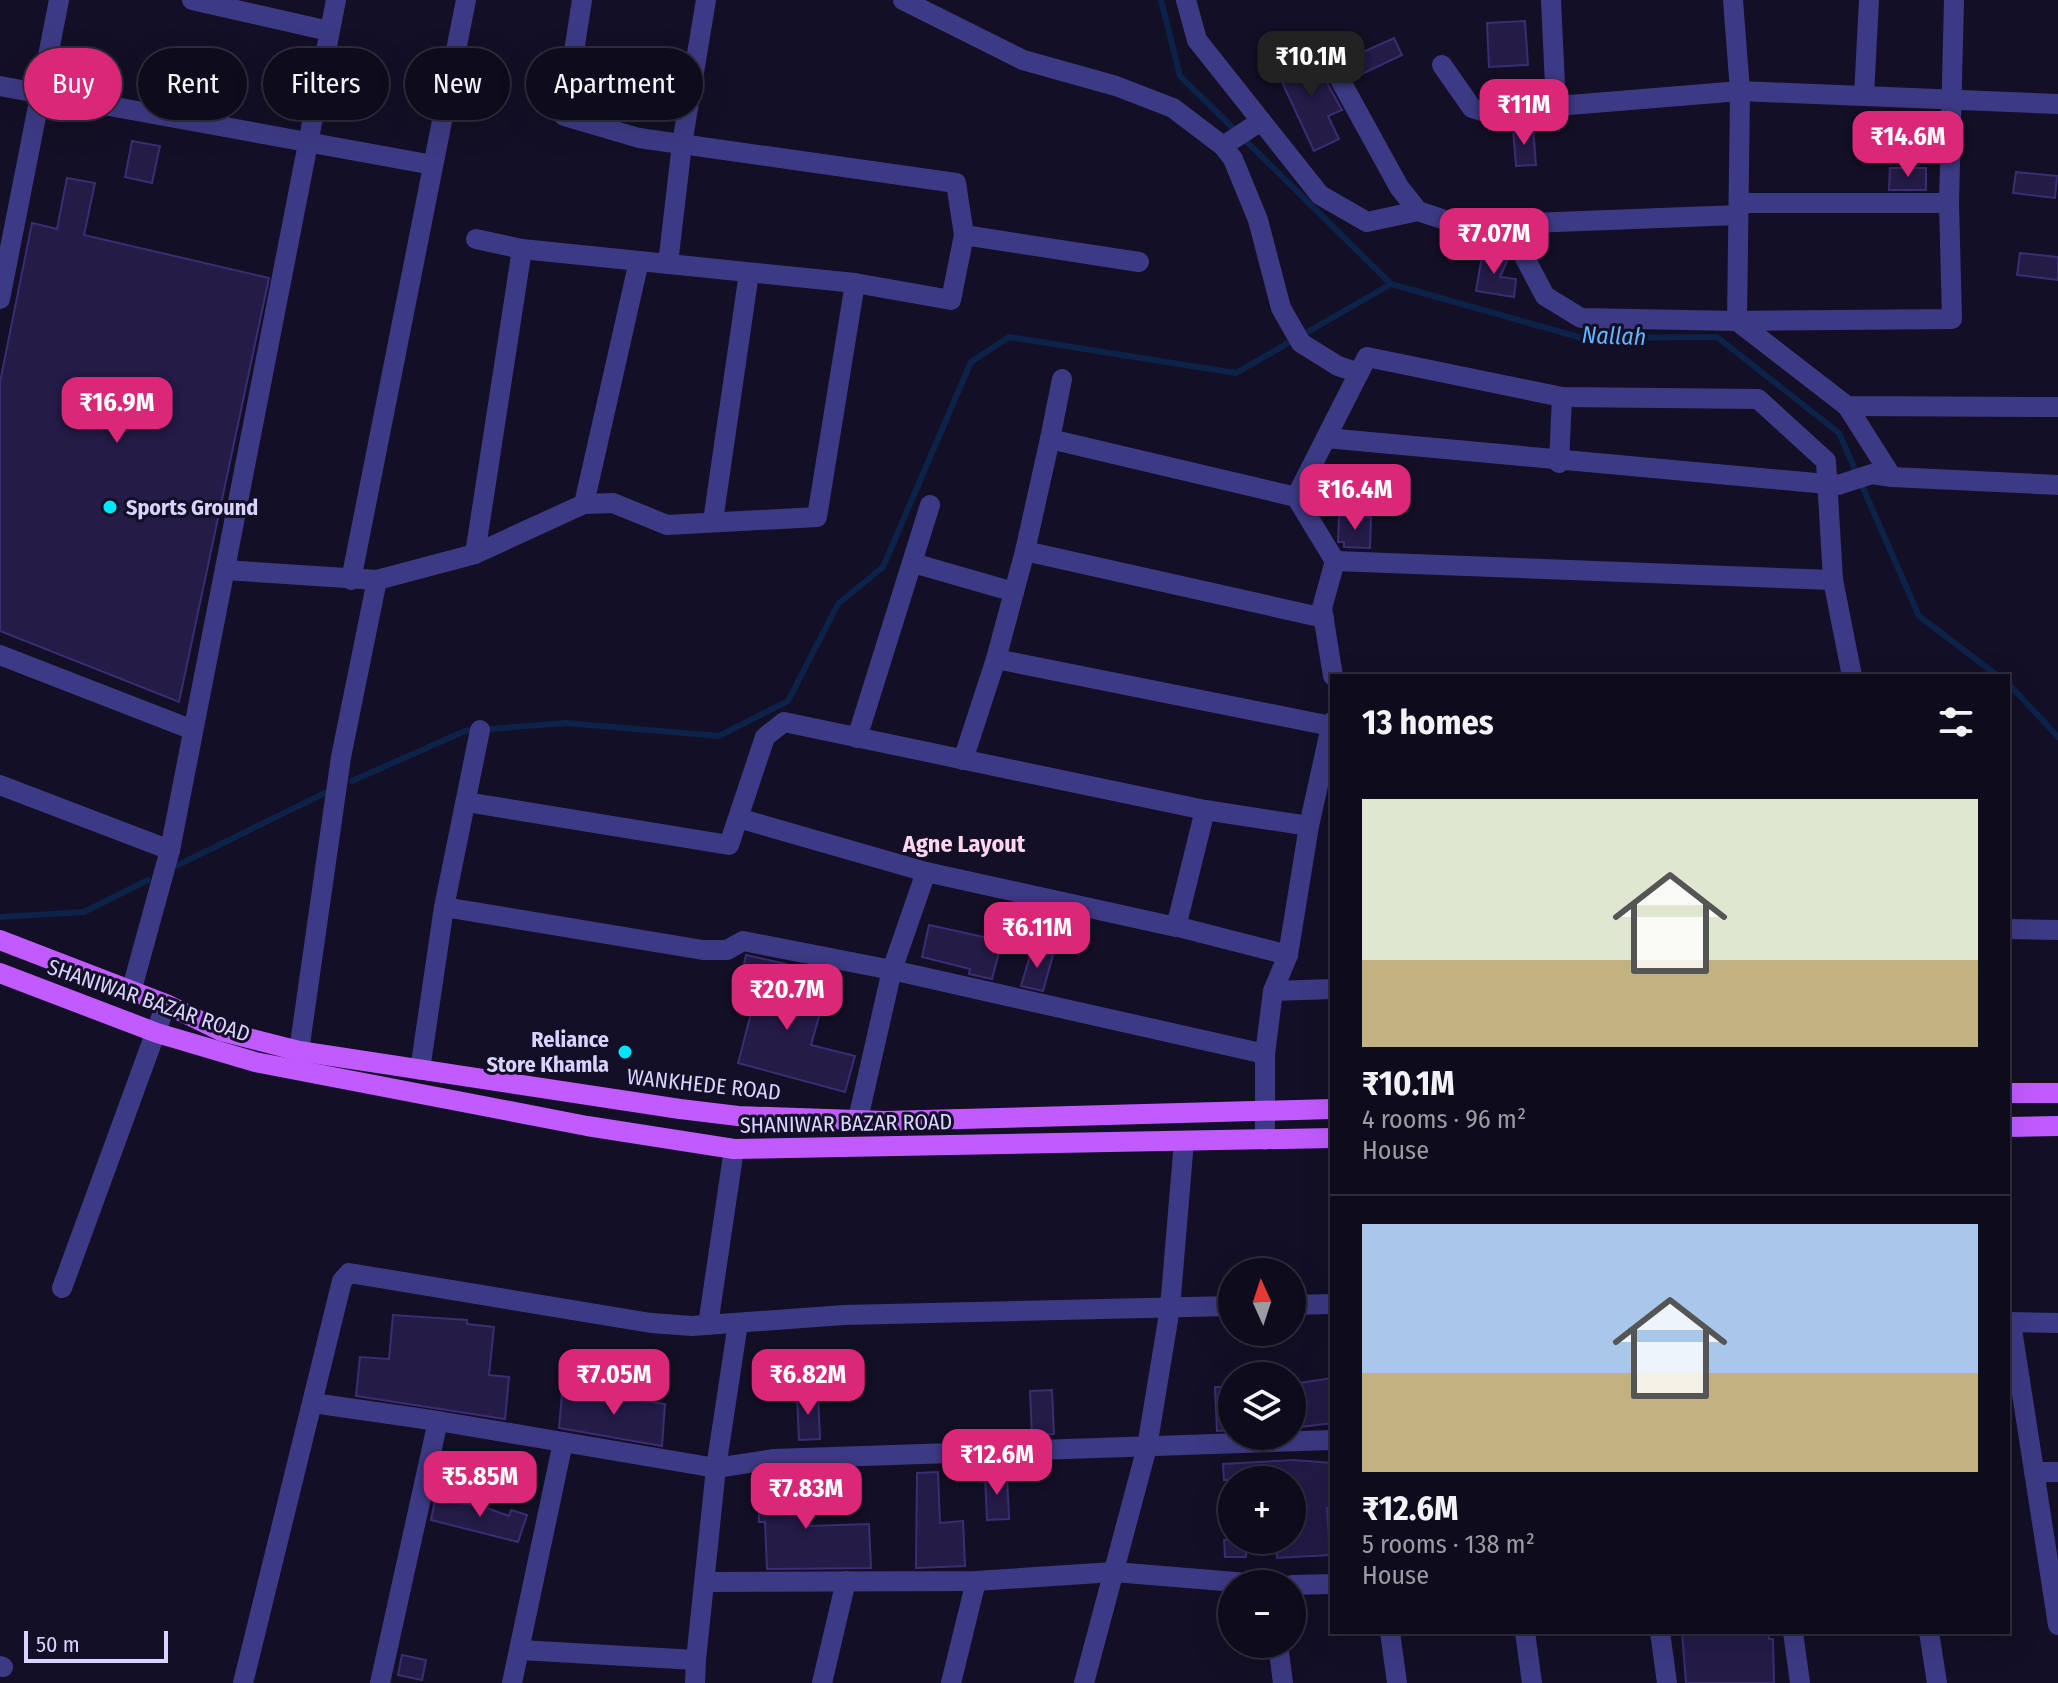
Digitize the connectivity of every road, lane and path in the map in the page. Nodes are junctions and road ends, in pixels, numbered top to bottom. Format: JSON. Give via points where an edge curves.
{"nodes":[{"id":1,"x":59,"y":0,"type":"edge"},
{"id":2,"x":192,"y":0,"type":"edge"},
{"id":3,"x":336,"y":0,"type":"edge"},
{"id":4,"x":466,"y":0,"type":"edge"},
{"id":5,"x":582,"y":0,"type":"edge"},
{"id":6,"x":706,"y":0,"type":"edge"},
{"id":7,"x":903,"y":0,"type":"edge"},
{"id":8,"x":1186,"y":0,"type":"edge"},
{"id":9,"x":1551,"y":0,"type":"edge"},
{"id":10,"x":1733,"y":0,"type":"edge"},
{"id":11,"x":1869,"y":0,"type":"edge"},
{"id":12,"x":1954,"y":0,"type":"edge"},
{"id":13,"x":329,"y":31,"type":"junction"},
{"id":14,"x":1322,"y":47,"type":"dead end"},
{"id":15,"x":50,"y":48,"type":"edge"},
{"id":16,"x":1442,"y":65,"type":"dead end"},
{"id":17,"x":0,"y":86,"type":"edge"},
{"id":18,"x":24,"y":91,"type":"edge"},
{"id":19,"x":1740,"y":91,"type":"junction"},
{"id":20,"x":1864,"y":96,"type":"junction"},
{"id":21,"x":1950,"y":100,"type":"junction"},
{"id":22,"x":2058,"y":104,"type":"edge"},
{"id":23,"x":1556,"y":106,"type":"junction"},
{"id":24,"x":122,"y":109,"type":"edge"},
{"id":25,"x":36,"y":120,"type":"edge"},
{"id":26,"x":1261,"y":121,"type":"junction"},
{"id":27,"x":306,"y":142,"type":"junction"},
{"id":28,"x":682,"y":144,"type":"junction"},
{"id":29,"x":1223,"y":146,"type":"junction"},
{"id":30,"x":433,"y":165,"type":"junction"},
{"id":31,"x":1949,"y":203,"type":"junction"},
{"id":32,"x":1739,"y":209,"type":"junction"},
{"id":33,"x":1418,"y":211,"type":"junction"},
{"id":34,"x":1507,"y":224,"type":"junction"},
{"id":35,"x":964,"y":235,"type":"junction"},
{"id":36,"x":476,"y":239,"type":"dead end"},
{"id":37,"x":522,"y":249,"type":"junction"},
{"id":38,"x":639,"y":261,"type":"junction"},
{"id":39,"x":1139,"y":262,"type":"dead end"},
{"id":40,"x":668,"y":264,"type":"junction"},
{"id":41,"x":749,"y":273,"type":"junction"},
{"id":42,"x":855,"y":283,"type":"junction"},
{"id":43,"x":0,"y":299,"type":"edge"},
{"id":44,"x":1737,"y":321,"type":"junction"},
{"id":45,"x":1359,"y":373,"type":"junction"},
{"id":46,"x":1062,"y":379,"type":"dead end"},
{"id":47,"x":1562,"y":397,"type":"junction"},
{"id":48,"x":1847,"y":406,"type":"junction"},
{"id":49,"x":2058,"y":407,"type":"edge"},
{"id":50,"x":1326,"y":438,"type":"junction"},
{"id":51,"x":1050,"y":439,"type":"junction"},
{"id":52,"x":1559,"y":463,"type":"junction"},
{"id":53,"x":1882,"y":475,"type":"junction"},
{"id":54,"x":1833,"y":484,"type":"junction"},
{"id":55,"x":2058,"y":485,"type":"edge"},
{"id":56,"x":1296,"y":497,"type":"junction"},
{"id":57,"x":584,"y":504,"type":"junction"},
{"id":58,"x":930,"y":505,"type":"dead end"},
{"id":59,"x":713,"y":521,"type":"junction"},
{"id":60,"x":1025,"y":551,"type":"junction"},
{"id":61,"x":475,"y":554,"type":"junction"},
{"id":62,"x":1335,"y":561,"type":"junction"},
{"id":63,"x":913,"y":563,"type":"junction"},
{"id":64,"x":225,"y":570,"type":"junction"},
{"id":65,"x":351,"y":580,"type":"junction"},
{"id":66,"x":377,"y":580,"type":"junction"},
{"id":67,"x":1833,"y":580,"type":"junction"},
{"id":68,"x":1014,"y":592,"type":"junction"},
{"id":69,"x":1324,"y":618,"type":"junction"},
{"id":70,"x":0,"y":655,"type":"edge"},
{"id":71,"x":996,"y":659,"type":"junction"},
{"id":72,"x":1333,"y":674,"type":"edge"},
{"id":73,"x":1852,"y":674,"type":"edge"},
{"id":74,"x":1330,"y":724,"type":"edge"},
{"id":75,"x":193,"y":730,"type":"junction"},
{"id":76,"x":480,"y":730,"type":"dead end"},
{"id":77,"x":1330,"y":733,"type":"edge"},
{"id":78,"x":857,"y":738,"type":"junction"},
{"id":79,"x":963,"y":760,"type":"junction"},
{"id":80,"x":0,"y":785,"type":"edge"},
{"id":81,"x":466,"y":802,"type":"junction"},
{"id":82,"x":1205,"y":810,"type":"junction"},
{"id":83,"x":738,"y":818,"type":"junction"},
{"id":84,"x":1309,"y":826,"type":"junction"},
{"id":85,"x":170,"y":850,"type":"junction"},
{"id":86,"x":926,"y":872,"type":"junction"},
{"id":87,"x":444,"y":907,"type":"junction"},
{"id":88,"x":1175,"y":926,"type":"junction"},
{"id":89,"x":2010,"y":929,"type":"edge"},
{"id":90,"x":2058,"y":930,"type":"edge"},
{"id":91,"x":0,"y":940,"type":"edge"},
{"id":92,"x":1288,"y":955,"type":"junction"},
{"id":93,"x":892,"y":970,"type":"junction"},
{"id":94,"x":0,"y":973,"type":"edge"},
{"id":95,"x":1330,"y":989,"type":"edge"},
{"id":96,"x":1273,"y":991,"type":"junction"},
{"id":97,"x":131,"y":992,"type":"junction"},
{"id":98,"x":166,"y":1004,"type":"junction"},
{"id":99,"x":157,"y":1033,"type":"junction"},
{"id":100,"x":299,"y":1051,"type":"junction"},
{"id":101,"x":1265,"y":1054,"type":"junction"},
{"id":102,"x":420,"y":1070,"type":"junction"},
{"id":103,"x":2010,"y":1093,"type":"edge"},
{"id":104,"x":2058,"y":1093,"type":"edge"},
{"id":105,"x":1330,"y":1109,"type":"edge"},
{"id":106,"x":1264,"y":1111,"type":"junction"},
{"id":107,"x":858,"y":1119,"type":"junction"},
{"id":108,"x":2058,"y":1126,"type":"edge"},
{"id":109,"x":2010,"y":1127,"type":"edge"},
{"id":110,"x":1330,"y":1138,"type":"edge"},
{"id":111,"x":1265,"y":1140,"type":"junction"},
{"id":112,"x":1184,"y":1141,"type":"junction"},
{"id":113,"x":734,"y":1149,"type":"junction"},
{"id":114,"x":62,"y":1288,"type":"dead end"},
{"id":115,"x":1330,"y":1304,"type":"edge"},
{"id":116,"x":1306,"y":1305,"type":"edge"},
{"id":117,"x":1218,"y":1306,"type":"edge"},
{"id":118,"x":1170,"y":1308,"type":"junction"},
{"id":119,"x":2010,"y":1322,"type":"edge"},
{"id":120,"x":738,"y":1323,"type":"junction"},
{"id":121,"x":2058,"y":1323,"type":"edge"},
{"id":122,"x":708,"y":1325,"type":"junction"},
{"id":123,"x":313,"y":1403,"type":"junction"},
{"id":124,"x":438,"y":1421,"type":"junction"},
{"id":125,"x":1330,"y":1440,"type":"edge"},
{"id":126,"x":563,"y":1442,"type":"junction"},
{"id":127,"x":1147,"y":1447,"type":"junction"},
{"id":128,"x":716,"y":1468,"type":"junction"},
{"id":129,"x":2034,"y":1472,"type":"junction"},
{"id":130,"x":2058,"y":1472,"type":"edge"},
{"id":131,"x":1114,"y":1572,"type":"junction"},
{"id":132,"x":846,"y":1581,"type":"junction"},
{"id":133,"x":976,"y":1581,"type":"junction"},
{"id":134,"x":1218,"y":1581,"type":"edge"},
{"id":135,"x":706,"y":1582,"type":"junction"},
{"id":136,"x":1330,"y":1584,"type":"edge"},
{"id":137,"x":1306,"y":1585,"type":"edge"},
{"id":138,"x":2058,"y":1625,"type":"edge"},
{"id":139,"x":1390,"y":1634,"type":"edge"},
{"id":140,"x":1525,"y":1634,"type":"edge"},
{"id":141,"x":1660,"y":1634,"type":"edge"},
{"id":142,"x":1793,"y":1634,"type":"edge"},
{"id":143,"x":1929,"y":1634,"type":"edge"},
{"id":144,"x":520,"y":1650,"type":"junction"},
{"id":145,"x":1280,"y":1658,"type":"edge"},
{"id":146,"x":696,"y":1660,"type":"junction"},
{"id":147,"x":243,"y":1683,"type":"edge"},
{"id":148,"x":380,"y":1683,"type":"edge"},
{"id":149,"x":512,"y":1683,"type":"edge"},
{"id":150,"x":695,"y":1683,"type":"edge"},
{"id":151,"x":822,"y":1683,"type":"edge"},
{"id":152,"x":951,"y":1683,"type":"edge"},
{"id":153,"x":1084,"y":1683,"type":"edge"},
{"id":154,"x":1283,"y":1683,"type":"edge"},
{"id":155,"x":1397,"y":1683,"type":"edge"},
{"id":156,"x":1532,"y":1683,"type":"edge"},
{"id":157,"x":1667,"y":1683,"type":"edge"},
{"id":158,"x":1800,"y":1683,"type":"edge"},
{"id":159,"x":1937,"y":1683,"type":"edge"}],
"edges":[{"from":1,"to":15,"type":"street"},
{"from":2,"to":13,"type":"street"},
{"from":3,"to":13,"type":"street"},
{"from":4,"to":30,"type":"street"},
{"from":5,"to":28,"type":"street","via":[[564,116],[639,138]]},
{"from":6,"to":28,"type":"street"},
{"from":7,"to":29,"type":"street","via":[[1023,60],[1173,108]]},
{"from":8,"to":26,"type":"street","via":[[1197,40]]},
{"from":9,"to":23,"type":"street"},
{"from":10,"to":19,"type":"street"},
{"from":11,"to":20,"type":"street"},
{"from":12,"to":21,"type":"street"},
{"from":13,"to":27,"type":"street"},
{"from":14,"to":33,"type":"street","via":[[1399,187]]},
{"from":16,"to":23,"type":"street","via":[[1472,108],[1485,112]]},
{"from":17,"to":18,"type":"street"},
{"from":19,"to":20,"type":"street"},
{"from":19,"to":23,"type":"street"},
{"from":19,"to":32,"type":"street"},
{"from":20,"to":21,"type":"street"},
{"from":21,"to":22,"type":"street"},
{"from":21,"to":31,"type":"street"},
{"from":24,"to":27,"type":"street"},
{"from":25,"to":43,"type":"street"},
{"from":26,"to":29,"type":"street"},
{"from":26,"to":33,"type":"street","via":[[1320,195],[1367,222]]},
{"from":27,"to":30,"type":"street"},
{"from":27,"to":64,"type":"street"},
{"from":28,"to":35,"type":"street","via":[[956,183]]},
{"from":28,"to":40,"type":"street"},
{"from":29,"to":45,"type":"street","via":[[1258,220],[1281,308],[1301,343]]},
{"from":30,"to":65,"type":"street"},
{"from":31,"to":32,"type":"street"},
{"from":31,"to":44,"type":"street","via":[[1952,319]]},
{"from":32,"to":34,"type":"street"},
{"from":32,"to":44,"type":"street"},
{"from":33,"to":34,"type":"street","via":[[1484,233]]},
{"from":34,"to":44,"type":"street","via":[[1545,296],[1581,318]]},
{"from":35,"to":39,"type":"street"},
{"from":35,"to":42,"type":"street","via":[[951,300]]},
{"from":36,"to":37,"type":"street"},
{"from":37,"to":38,"type":"street"},
{"from":37,"to":61,"type":"street"},
{"from":38,"to":40,"type":"street"},
{"from":38,"to":57,"type":"street"},
{"from":40,"to":41,"type":"street"},
{"from":41,"to":42,"type":"street"},
{"from":41,"to":59,"type":"street"},
{"from":42,"to":59,"type":"street","via":[[817,517]]},
{"from":44,"to":48,"type":"street"},
{"from":45,"to":47,"type":"street","via":[[1367,357]]},
{"from":45,"to":50,"type":"street"},
{"from":46,"to":51,"type":"street"},
{"from":47,"to":52,"type":"street"},
{"from":47,"to":54,"type":"street","via":[[1758,399],[1826,461]]},
{"from":48,"to":49,"type":"street"},
{"from":48,"to":53,"type":"street"},
{"from":50,"to":52,"type":"street"},
{"from":50,"to":56,"type":"street"},
{"from":51,"to":56,"type":"street"},
{"from":51,"to":60,"type":"street"},
{"from":52,"to":54,"type":"street"},
{"from":53,"to":54,"type":"street"},
{"from":53,"to":55,"type":"street"},
{"from":54,"to":67,"type":"street"},
{"from":56,"to":62,"type":"street"},
{"from":57,"to":59,"type":"street","via":[[613,503],[667,525]]},
{"from":57,"to":61,"type":"street"},
{"from":58,"to":63,"type":"street"},
{"from":60,"to":68,"type":"street"},
{"from":60,"to":69,"type":"street"},
{"from":61,"to":66,"type":"street"},
{"from":62,"to":67,"type":"street"},
{"from":62,"to":69,"type":"street"},
{"from":63,"to":68,"type":"street"},
{"from":63,"to":78,"type":"street"},
{"from":64,"to":65,"type":"street"},
{"from":64,"to":75,"type":"street"},
{"from":65,"to":66,"type":"street"},
{"from":66,"to":100,"type":"street","via":[[341,757]]},
{"from":67,"to":73,"type":"street"},
{"from":68,"to":71,"type":"street"},
{"from":69,"to":72,"type":"street"},
{"from":70,"to":75,"type":"street"},
{"from":71,"to":74,"type":"street"},
{"from":71,"to":79,"type":"street"},
{"from":75,"to":85,"type":"street"},
{"from":76,"to":81,"type":"street"},
{"from":77,"to":84,"type":"street"},
{"from":78,"to":79,"type":"street"},
{"from":78,"to":83,"type":"street","via":[[784,722],[771,729]]},
{"from":79,"to":82,"type":"street"},
{"from":80,"to":85,"type":"street"},
{"from":81,"to":83,"type":"street","via":[[729,845]]},
{"from":81,"to":87,"type":"street"},
{"from":82,"to":84,"type":"street"},
{"from":82,"to":88,"type":"street"},
{"from":83,"to":86,"type":"street"},
{"from":84,"to":92,"type":"street"},
{"from":85,"to":97,"type":"street"},
{"from":86,"to":88,"type":"street"},
{"from":86,"to":93,"type":"street"},
{"from":87,"to":93,"type":"street","via":[[703,950],[727,950],[743,941]]},
{"from":87,"to":102,"type":"street"},
{"from":88,"to":92,"type":"street"},
{"from":89,"to":90,"type":"street"},
{"from":91,"to":97,"type":"main road","name":"WANKHEDE ROAD"},
{"from":92,"to":96,"type":"street"},
{"from":93,"to":101,"type":"street"},
{"from":93,"to":107,"type":"street"},
{"from":94,"to":99,"type":"main road","name":"SHANIWAR BAZAR ROAD"},
{"from":95,"to":96,"type":"street"},
{"from":96,"to":101,"type":"street"},
{"from":97,"to":98,"type":"main road","name":"WANKHEDE ROAD"},
{"from":98,"to":99,"type":"street"},
{"from":98,"to":100,"type":"main road","name":"WANKHEDE ROAD","via":[[221,1031]]},
{"from":99,"to":113,"type":"main road","name":"SHANIWAR BAZAR ROAD","via":[[255,1062]]},
{"from":99,"to":114,"type":"street"},
{"from":100,"to":102,"type":"main road","name":"WANKHEDE ROAD"},
{"from":101,"to":106,"type":"street"},
{"from":102,"to":107,"type":"main road","name":"WANKHEDE ROAD","via":[[738,1116]]},
{"from":103,"to":104,"type":"main road"},
{"from":105,"to":106,"type":"main road","name":"WANKHEDE ROAD"},
{"from":106,"to":107,"type":"main road","name":"WANKHEDE ROAD"},
{"from":106,"to":111,"type":"street"},
{"from":108,"to":109,"type":"main road"},
{"from":110,"to":111,"type":"main road","name":"SHANIWAR BAZAR ROAD"},
{"from":111,"to":112,"type":"main road","name":"SHANIWAR BAZAR ROAD"},
{"from":112,"to":113,"type":"main road","name":"SHANIWAR BAZAR ROAD"},
{"from":112,"to":118,"type":"street"},
{"from":113,"to":122,"type":"street"},
{"from":115,"to":116,"type":"street"},
{"from":117,"to":118,"type":"street"},
{"from":118,"to":120,"type":"street","via":[[844,1315]]},
{"from":118,"to":127,"type":"street"},
{"from":119,"to":121,"type":"street"},
{"from":119,"to":129,"type":"street"},
{"from":120,"to":122,"type":"street"},
{"from":120,"to":128,"type":"street"},
{"from":122,"to":123,"type":"street","via":[[651,1323],[349,1273],[343,1275]]},
{"from":123,"to":124,"type":"street"},
{"from":123,"to":147,"type":"street"},
{"from":124,"to":126,"type":"street"},
{"from":124,"to":148,"type":"street"},
{"from":125,"to":127,"type":"street"},
{"from":126,"to":128,"type":"street"},
{"from":126,"to":144,"type":"street"},
{"from":127,"to":128,"type":"street","via":[[774,1459]]},
{"from":127,"to":131,"type":"street"},
{"from":128,"to":135,"type":"street"},
{"from":129,"to":130,"type":"street"},
{"from":129,"to":138,"type":"street"},
{"from":131,"to":133,"type":"street"},
{"from":131,"to":134,"type":"street"},
{"from":131,"to":153,"type":"street"},
{"from":132,"to":133,"type":"street"},
{"from":132,"to":135,"type":"street"},
{"from":132,"to":151,"type":"street"},
{"from":133,"to":152,"type":"street"},
{"from":135,"to":146,"type":"street"},
{"from":136,"to":137,"type":"street"},
{"from":139,"to":155,"type":"street"},
{"from":140,"to":156,"type":"street"},
{"from":141,"to":157,"type":"street"},
{"from":142,"to":158,"type":"street"},
{"from":143,"to":159,"type":"street"},
{"from":144,"to":146,"type":"street"},
{"from":144,"to":149,"type":"street"},
{"from":145,"to":154,"type":"street"},
{"from":146,"to":150,"type":"street"}]}
